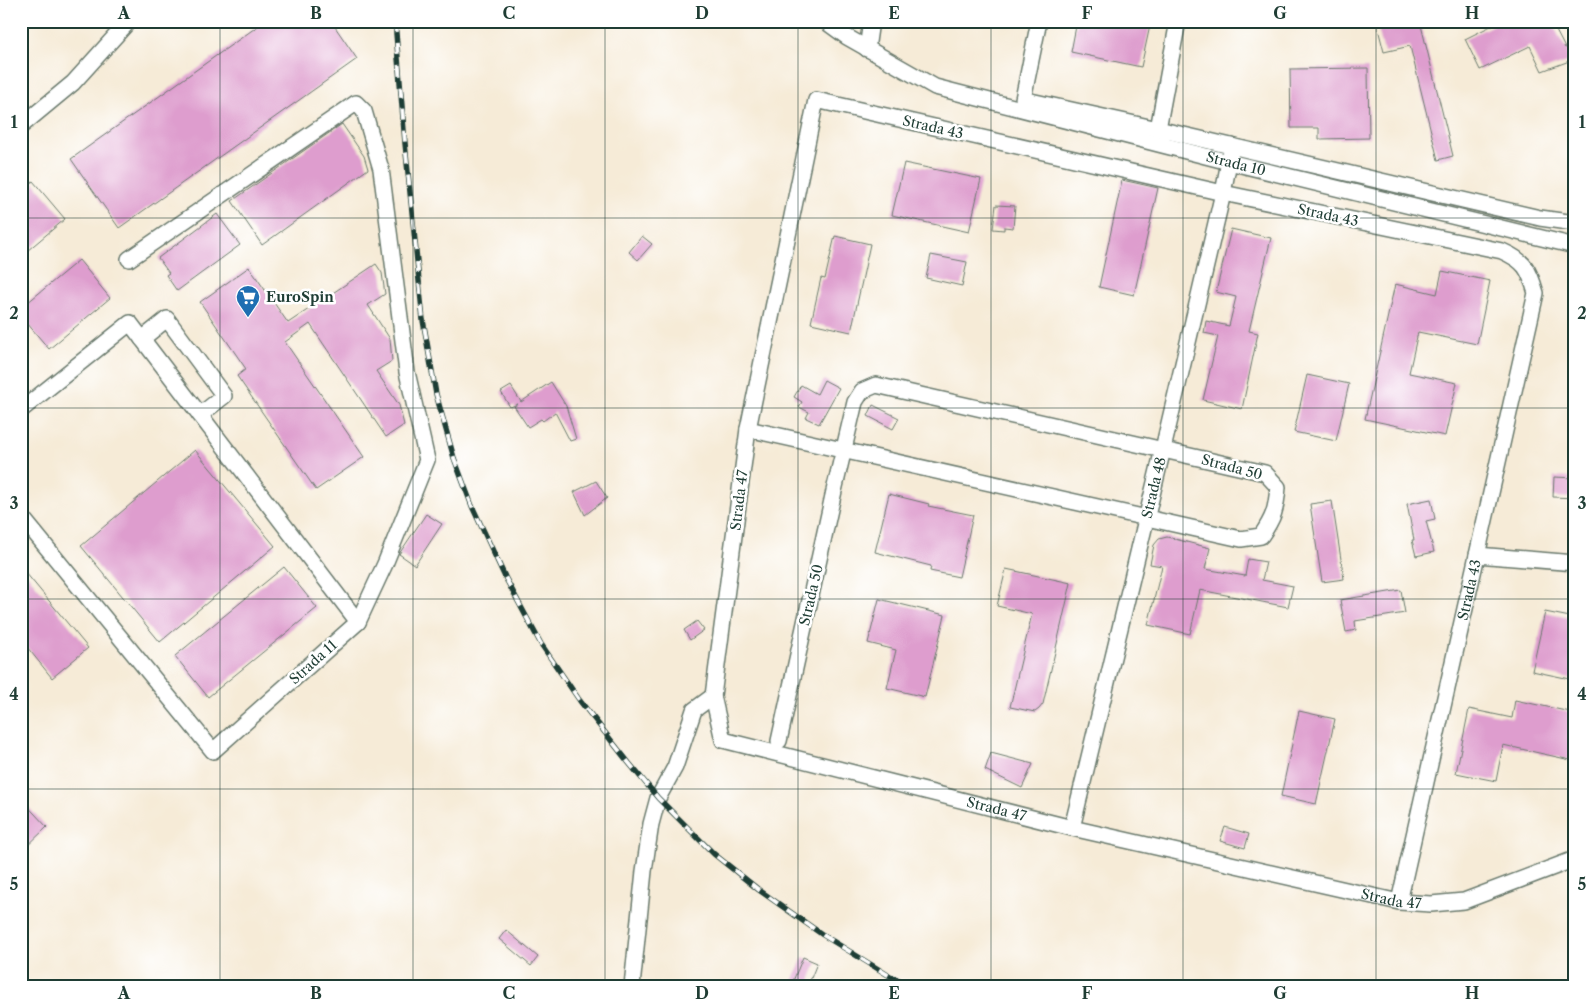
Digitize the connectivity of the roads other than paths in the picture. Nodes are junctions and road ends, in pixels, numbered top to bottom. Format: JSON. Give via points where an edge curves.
{"nodes":[{"id":1,"x":129,"y":21,"type":"edge"},
{"id":2,"x":825,"y":21,"type":"edge"},
{"id":3,"x":871,"y":21,"type":"edge"},
{"id":4,"x":1039,"y":21,"type":"edge"},
{"id":5,"x":1178,"y":21,"type":"edge"},
{"id":6,"x":867,"y":49,"type":"junction"},
{"id":7,"x":900,"y":68,"type":"junction"},
{"id":8,"x":1023,"y":99,"type":"junction"},
{"id":9,"x":21,"y":126,"type":"edge"},
{"id":10,"x":1158,"y":129,"type":"junction"},
{"id":11,"x":1232,"y":146,"type":"junction"},
{"id":12,"x":1229,"y":162,"type":"junction"},
{"id":13,"x":1223,"y":193,"type":"junction"},
{"id":14,"x":1575,"y":223,"type":"edge"},
{"id":15,"x":1575,"y":246,"type":"edge"},
{"id":16,"x":129,"y":259,"type":"dead end"},
{"id":17,"x":142,"y":339,"type":"junction"},
{"id":18,"x":21,"y":410,"type":"edge"},
{"id":19,"x":200,"y":415,"type":"junction"},
{"id":20,"x":748,"y":429,"type":"junction"},
{"id":21,"x":1163,"y":449,"type":"junction"},
{"id":22,"x":844,"y":450,"type":"junction"},
{"id":23,"x":21,"y":516,"type":"edge"},
{"id":24,"x":1146,"y":518,"type":"junction"},
{"id":25,"x":1476,"y":555,"type":"junction"},
{"id":26,"x":1575,"y":563,"type":"edge"},
{"id":27,"x":358,"y":622,"type":"junction"},
{"id":28,"x":714,"y":696,"type":"junction"},
{"id":29,"x":779,"y":741,"type":"dead end"},
{"id":30,"x":1072,"y":828,"type":"junction"},
{"id":31,"x":1575,"y":859,"type":"edge"},
{"id":32,"x":1398,"y":902,"type":"junction"},
{"id":33,"x":632,"y":986,"type":"edge"}],
"edges":[{"from":1,"to":9,"type":"street","via":[[73,83]]},
{"from":2,"to":6,"type":"street","name":"Strada 10"},
{"from":3,"to":6,"type":"street"},
{"from":4,"to":8,"type":"street"},
{"from":5,"to":10,"type":"street"},
{"from":6,"to":7,"type":"street","name":"Strada 10"},
{"from":7,"to":8,"type":"street","name":"Strada 10"},
{"from":7,"to":12,"type":"street","name":"Strada 10","via":[[935,87]]},
{"from":8,"to":10,"type":"street","name":"Strada 10"},
{"from":10,"to":11,"type":"street","name":"Strada 10"},
{"from":11,"to":12,"type":"street","name":"Strada 48"},
{"from":11,"to":14,"type":"street","name":"Strada 10","via":[[1540,218]]},
{"from":12,"to":13,"type":"street","name":"Strada 48"},
{"from":12,"to":15,"type":"street","name":"Strada 10"},
{"from":13,"to":20,"type":"street","name":"Strada 43","via":[[816,100]]},
{"from":13,"to":21,"type":"street","name":"Strada 48"},
{"from":13,"to":25,"type":"street","name":"Strada 43","via":[[1502,250],[1517,257],[1530,272],[1536,293]]},
{"from":16,"to":27,"type":"street","via":[[356,103],[364,111],[381,169],[407,372],[427,460]]},
{"from":17,"to":18,"type":"street","via":[[130,323]]},
{"from":17,"to":19,"type":"street"},
{"from":17,"to":19,"type":"street","via":[[167,319],[224,396]]},
{"from":19,"to":27,"type":"street"},
{"from":20,"to":22,"type":"street","name":"Strada 50"},
{"from":20,"to":28,"type":"street","name":"Strada 47"},
{"from":21,"to":22,"type":"street","name":"Strada 50","via":[[876,385],[862,391],[855,402]]},
{"from":21,"to":24,"type":"street","name":"Strada 48"},
{"from":21,"to":24,"type":"street","name":"Strada 50","via":[[1265,473],[1278,487],[1276,508],[1261,536],[1241,540]]},
{"from":22,"to":24,"type":"street","name":"Strada 50"},
{"from":22,"to":29,"type":"street","name":"Strada 50"},
{"from":23,"to":27,"type":"street","name":"Strada 11","via":[[213,751]]},
{"from":24,"to":30,"type":"street","name":"Strada 48"},
{"from":25,"to":26,"type":"street"},
{"from":25,"to":32,"type":"street","name":"Strada 43"},
{"from":28,"to":30,"type":"street","name":"Strada 47","via":[[723,740]]},
{"from":28,"to":33,"type":"street","via":[[694,710],[675,767],[658,798],[644,871]]},
{"from":30,"to":32,"type":"street","name":"Strada 47"},
{"from":31,"to":32,"type":"street","name":"Strada 47","via":[[1464,901]]}]}
